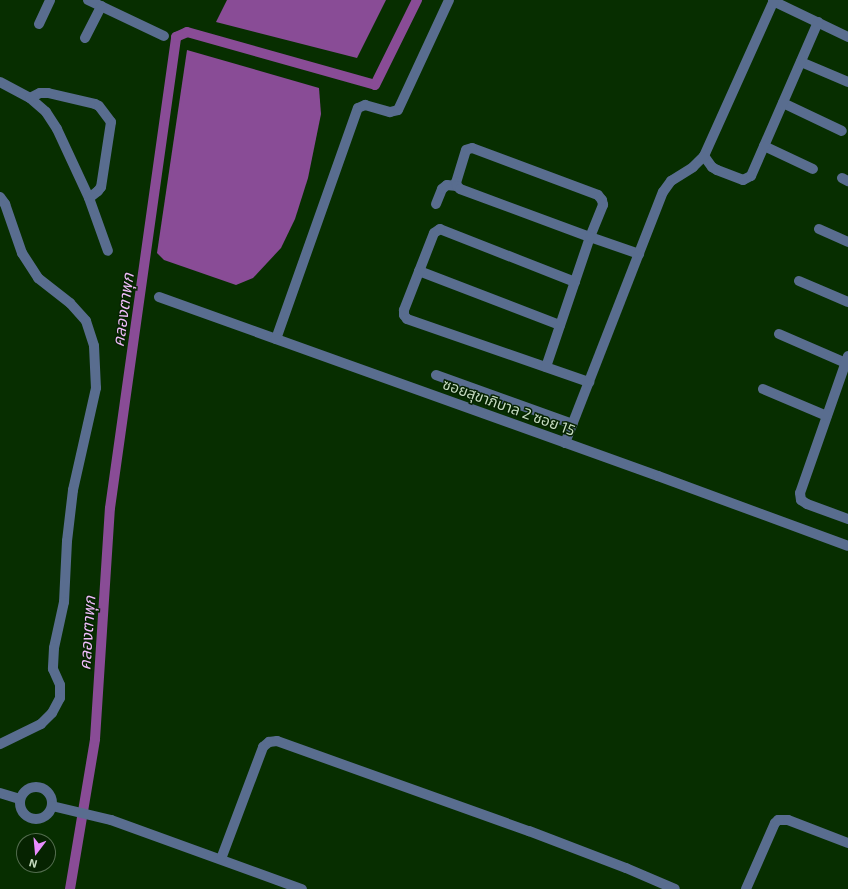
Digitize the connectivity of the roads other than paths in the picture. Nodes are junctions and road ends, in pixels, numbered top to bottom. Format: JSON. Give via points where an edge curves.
{"nodes":[{"id":1,"x":50,"y":0,"type":"edge"},
{"id":2,"x":88,"y":0,"type":"edge"},
{"id":3,"x":449,"y":0,"type":"edge"},
{"id":4,"x":773,"y":1,"type":"edge"},
{"id":5,"x":101,"y":6,"type":"junction"},
{"id":6,"x":818,"y":22,"type":"junction"},
{"id":7,"x":39,"y":24,"type":"dead end"},
{"id":8,"x":164,"y":36,"type":"dead end"},
{"id":9,"x":848,"y":37,"type":"edge"},
{"id":10,"x":85,"y":38,"type":"dead end"},
{"id":11,"x":801,"y":62,"type":"junction"},
{"id":12,"x":0,"y":82,"type":"edge"},
{"id":13,"x":848,"y":82,"type":"edge"},
{"id":14,"x":30,"y":98,"type":"junction"},
{"id":15,"x":783,"y":103,"type":"junction"},
{"id":16,"x":842,"y":131,"type":"dead end"},
{"id":17,"x":764,"y":146,"type":"junction"},
{"id":18,"x":704,"y":156,"type":"junction"},
{"id":19,"x":813,"y":169,"type":"dead end"},
{"id":20,"x":457,"y":186,"type":"junction"},
{"id":21,"x":0,"y":196,"type":"edge"},
{"id":22,"x":89,"y":198,"type":"junction"},
{"id":23,"x":436,"y":204,"type":"dead end"},
{"id":24,"x":819,"y":229,"type":"dead end"},
{"id":25,"x":590,"y":237,"type":"junction"},
{"id":26,"x":848,"y":242,"type":"edge"},
{"id":27,"x":108,"y":252,"type":"dead end"},
{"id":28,"x":639,"y":254,"type":"junction"},
{"id":29,"x":419,"y":271,"type":"junction"},
{"id":30,"x":799,"y":281,"type":"dead end"},
{"id":31,"x":575,"y":282,"type":"junction"},
{"id":32,"x":159,"y":297,"type":"dead end"},
{"id":33,"x":848,"y":302,"type":"edge"},
{"id":34,"x":560,"y":325,"type":"junction"},
{"id":35,"x":779,"y":334,"type":"dead end"},
{"id":36,"x":276,"y":339,"type":"junction"},
{"id":37,"x":847,"y":361,"type":"edge"},
{"id":38,"x":546,"y":366,"type":"junction"},
{"id":39,"x":436,"y":376,"type":"dead end"},
{"id":40,"x":589,"y":382,"type":"junction"},
{"id":41,"x":762,"y":389,"type":"dead end"},
{"id":42,"x":827,"y":416,"type":"junction"},
{"id":43,"x":572,"y":424,"type":"junction"},
{"id":44,"x":565,"y":443,"type":"junction"},
{"id":45,"x":848,"y":519,"type":"edge"},
{"id":46,"x":848,"y":546,"type":"edge"},
{"id":47,"x":0,"y":744,"type":"edge"},
{"id":48,"x":0,"y":793,"type":"edge"},
{"id":49,"x":20,"y":799,"type":"junction"},
{"id":50,"x":52,"y":806,"type":"junction"},
{"id":51,"x":848,"y":843,"type":"edge"},
{"id":52,"x":221,"y":859,"type":"junction"},
{"id":53,"x":302,"y":889,"type":"edge"},
{"id":54,"x":675,"y":889,"type":"edge"},
{"id":55,"x":746,"y":889,"type":"edge"}],
"edges":[{"from":1,"to":7,"type":"street"},
{"from":2,"to":5,"type":"street"},
{"from":3,"to":36,"type":"street","via":[[398,110],[390,112],[365,105],[358,108]]},
{"from":4,"to":6,"type":"street"},
{"from":4,"to":18,"type":"street"},
{"from":5,"to":8,"type":"street"},
{"from":5,"to":10,"type":"street"},
{"from":6,"to":9,"type":"street"},
{"from":6,"to":11,"type":"street"},
{"from":11,"to":13,"type":"street"},
{"from":11,"to":15,"type":"street"},
{"from":12,"to":14,"type":"street"},
{"from":14,"to":22,"type":"street","via":[[46,112],[57,129]]},
{"from":14,"to":22,"type":"street","via":[[48,92],[94,104],[99,106],[111,122],[101,187]]},
{"from":15,"to":16,"type":"street"},
{"from":15,"to":17,"type":"street"},
{"from":17,"to":18,"type":"street","via":[[748,179],[743,180],[712,167]]},
{"from":17,"to":19,"type":"street"},
{"from":18,"to":28,"type":"street","via":[[693,167],[671,181],[663,192]]},
{"from":20,"to":23,"type":"street","via":[[447,185],[442,189]]},
{"from":20,"to":25,"type":"street"},
{"from":20,"to":25,"type":"street","via":[[466,150],[472,148],[598,195],[603,205]]},
{"from":21,"to":47,"type":"street","via":[[22,253],[38,278],[70,303],[86,321],[94,346],[96,388],[73,490],[64,602],[54,648],[53,669],[60,685],[60,698],[52,713],[41,724]]},
{"from":22,"to":27,"type":"street"},
{"from":24,"to":26,"type":"street"},
{"from":25,"to":28,"type":"street"},
{"from":25,"to":31,"type":"street"},
{"from":28,"to":40,"type":"street"},
{"from":29,"to":31,"type":"street","via":[[434,233],[440,229]]},
{"from":29,"to":34,"type":"street"},
{"from":29,"to":38,"type":"street","via":[[404,310],[407,318]]},
{"from":30,"to":33,"type":"street"},
{"from":31,"to":34,"type":"street"},
{"from":32,"to":36,"type":"street","name":"ซอยสุขาภิบาล 2 ซอย 15"},
{"from":34,"to":38,"type":"street"},
{"from":35,"to":37,"type":"street"},
{"from":36,"to":44,"type":"street","name":"ซอยสุขาภิบาล 2 ซอย 15"},
{"from":37,"to":42,"type":"street"},
{"from":38,"to":40,"type":"street"},
{"from":39,"to":43,"type":"street"},
{"from":40,"to":43,"type":"street"},
{"from":41,"to":42,"type":"street"},
{"from":42,"to":45,"type":"street","via":[[800,492],[801,500]]},
{"from":43,"to":44,"type":"street"},
{"from":44,"to":46,"type":"street","name":"ซอยสุขาภิบาล 2 ซอย 15"},
{"from":48,"to":49,"type":"street"},
{"from":49,"to":50,"type":"street","via":[[26,790],[37,786],[48,791],[53,801]]},
{"from":49,"to":50,"type":"street","via":[[25,815],[36,819],[46,816]]},
{"from":50,"to":52,"type":"street","via":[[97,816]]},
{"from":51,"to":55,"type":"street","via":[[788,820],[778,820]]},
{"from":52,"to":53,"type":"street"},
{"from":52,"to":54,"type":"street","via":[[263,747],[269,742],[277,741],[529,831]]}]}
